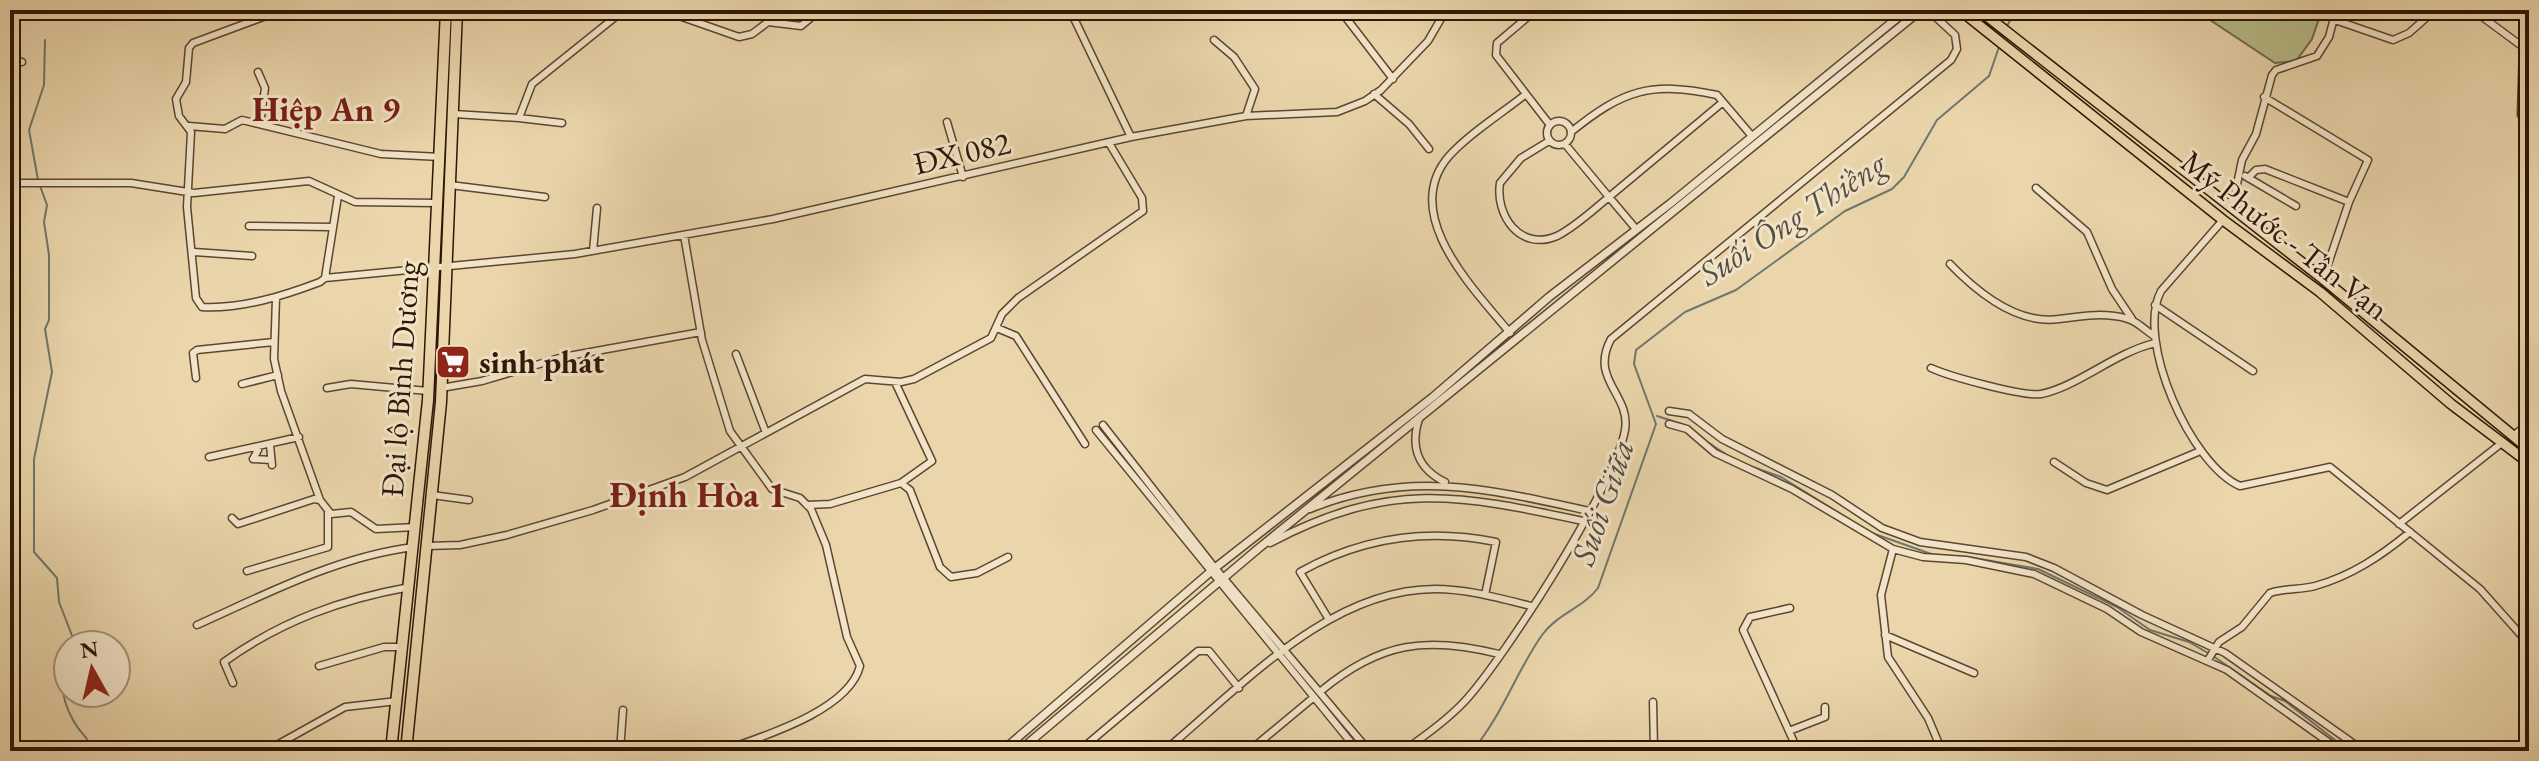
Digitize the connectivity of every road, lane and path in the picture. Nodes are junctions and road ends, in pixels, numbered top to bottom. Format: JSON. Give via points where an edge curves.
{"nodes":[{"id":1,"x":282,"y":10,"type":"edge"},
{"id":2,"x":446,"y":10,"type":"edge"},
{"id":3,"x":457,"y":10,"type":"edge"},
{"id":4,"x":624,"y":10,"type":"edge"},
{"id":5,"x":662,"y":10,"type":"edge"},
{"id":6,"x":820,"y":10,"type":"edge"},
{"id":7,"x":1070,"y":10,"type":"edge"},
{"id":8,"x":1340,"y":10,"type":"edge"},
{"id":9,"x":1446,"y":10,"type":"edge"},
{"id":10,"x":1536,"y":10,"type":"edge"},
{"id":11,"x":1907,"y":10,"type":"edge"},
{"id":12,"x":1921,"y":10,"type":"edge"},
{"id":13,"x":1928,"y":10,"type":"edge"},
{"id":14,"x":1960,"y":10,"type":"edge"},
{"id":15,"x":1979,"y":10,"type":"edge"},
{"id":16,"x":2336,"y":10,"type":"edge"},
{"id":17,"x":2435,"y":10,"type":"edge"},
{"id":18,"x":2473,"y":10,"type":"edge"},
{"id":19,"x":2335,"y":20,"type":"junction"},
{"id":20,"x":1214,"y":40,"type":"dead end"},
{"id":21,"x":10,"y":58,"type":"edge"},
{"id":22,"x":22,"y":62,"type":"dead end"},
{"id":23,"x":258,"y":72,"type":"dead end"},
{"id":24,"x":1393,"y":79,"type":"junction"},
{"id":25,"x":1374,"y":94,"type":"junction"},
{"id":26,"x":1526,"y":94,"type":"junction"},
{"id":27,"x":2264,"y":97,"type":"junction"},
{"id":28,"x":1723,"y":102,"type":"junction"},
{"id":29,"x":1799,"y":103,"type":"junction"},
{"id":30,"x":454,"y":114,"type":"junction"},
{"id":31,"x":1246,"y":116,"type":"junction"},
{"id":32,"x":519,"y":118,"type":"junction"},
{"id":33,"x":947,"y":122,"type":"dead end"},
{"id":34,"x":562,"y":123,"type":"dead end"},
{"id":35,"x":260,"y":124,"type":"junction"},
{"id":36,"x":1550,"y":125,"type":"junction"},
{"id":37,"x":189,"y":126,"type":"junction"},
{"id":38,"x":2529,"y":130,"type":"edge"},
{"id":39,"x":1571,"y":132,"type":"junction"},
{"id":40,"x":1751,"y":135,"type":"junction"},
{"id":41,"x":1131,"y":137,"type":"junction"},
{"id":42,"x":1549,"y":141,"type":"junction"},
{"id":43,"x":1109,"y":143,"type":"junction"},
{"id":44,"x":1565,"y":144,"type":"junction"},
{"id":45,"x":1429,"y":149,"type":"dead end"},
{"id":46,"x":441,"y":157,"type":"junction"},
{"id":47,"x":2239,"y":171,"type":"junction"},
{"id":48,"x":963,"y":177,"type":"junction"},
{"id":49,"x":2248,"y":178,"type":"junction"},
{"id":50,"x":10,"y":183,"type":"edge"},
{"id":51,"x":450,"y":185,"type":"junction"},
{"id":52,"x":2036,"y":188,"type":"dead end"},
{"id":53,"x":188,"y":192,"type":"junction"},
{"id":54,"x":338,"y":196,"type":"junction"},
{"id":55,"x":545,"y":197,"type":"dead end"},
{"id":56,"x":1609,"y":197,"type":"junction"},
{"id":57,"x":2349,"y":202,"type":"junction"},
{"id":58,"x":437,"y":203,"type":"junction"},
{"id":59,"x":2296,"y":206,"type":"dead end"},
{"id":60,"x":2227,"y":207,"type":"junction"},
{"id":61,"x":597,"y":208,"type":"dead end"},
{"id":62,"x":2223,"y":220,"type":"junction"},
{"id":63,"x":249,"y":226,"type":"dead end"},
{"id":64,"x":331,"y":227,"type":"junction"},
{"id":65,"x":1639,"y":233,"type":"junction"},
{"id":66,"x":684,"y":235,"type":"junction"},
{"id":67,"x":593,"y":251,"type":"junction"},
{"id":68,"x":194,"y":252,"type":"junction"},
{"id":69,"x":252,"y":256,"type":"dead end"},
{"id":70,"x":1950,"y":264,"type":"dead end"},
{"id":71,"x":447,"y":268,"type":"junction"},
{"id":72,"x":434,"y":269,"type":"junction"},
{"id":73,"x":325,"y":278,"type":"junction"},
{"id":74,"x":2323,"y":279,"type":"junction"},
{"id":75,"x":276,"y":298,"type":"junction"},
{"id":76,"x":2155,"y":305,"type":"junction"},
{"id":77,"x":2132,"y":319,"type":"junction"},
{"id":78,"x":997,"y":328,"type":"junction"},
{"id":79,"x":701,"y":332,"type":"junction"},
{"id":80,"x":1510,"y":333,"type":"junction"},
{"id":81,"x":2154,"y":339,"type":"junction"},
{"id":82,"x":274,"y":342,"type":"junction"},
{"id":83,"x":736,"y":354,"type":"dead end"},
{"id":84,"x":1931,"y":368,"type":"dead end"},
{"id":85,"x":2253,"y":371,"type":"dead end"},
{"id":86,"x":278,"y":375,"type":"junction"},
{"id":87,"x":196,"y":378,"type":"dead end"},
{"id":88,"x":895,"y":382,"type":"junction"},
{"id":89,"x":242,"y":384,"type":"dead end"},
{"id":90,"x":327,"y":388,"type":"dead end"},
{"id":91,"x":441,"y":388,"type":"junction"},
{"id":92,"x":428,"y":391,"type":"junction"},
{"id":93,"x":1669,"y":411,"type":"dead end"},
{"id":94,"x":1419,"y":418,"type":"junction"},
{"id":95,"x":2529,"y":423,"type":"edge"},
{"id":96,"x":1669,"y":424,"type":"dead end"},
{"id":97,"x":1103,"y":425,"type":"dead end"},
{"id":98,"x":1096,"y":430,"type":"dead end"},
{"id":99,"x":766,"y":433,"type":"junction"},
{"id":100,"x":2513,"y":436,"type":"junction"},
{"id":101,"x":299,"y":437,"type":"junction"},
{"id":102,"x":2503,"y":442,"type":"junction"},
{"id":103,"x":1085,"y":444,"type":"dead end"},
{"id":104,"x":270,"y":445,"type":"junction"},
{"id":105,"x":743,"y":445,"type":"junction"},
{"id":106,"x":259,"y":448,"type":"junction"},
{"id":107,"x":2529,"y":449,"type":"edge"},
{"id":108,"x":2198,"y":452,"type":"junction"},
{"id":109,"x":209,"y":457,"type":"dead end"},
{"id":110,"x":2054,"y":462,"type":"dead end"},
{"id":111,"x":2529,"y":463,"type":"edge"},
{"id":112,"x":901,"y":483,"type":"junction"},
{"id":113,"x":1456,"y":485,"type":"junction"},
{"id":114,"x":432,"y":495,"type":"junction"},
{"id":115,"x":320,"y":500,"type":"junction"},
{"id":116,"x":469,"y":500,"type":"dead end"},
{"id":117,"x":807,"y":505,"type":"junction"},
{"id":118,"x":1589,"y":511,"type":"junction"},
{"id":119,"x":328,"y":512,"type":"junction"},
{"id":120,"x":1304,"y":512,"type":"junction"},
{"id":121,"x":232,"y":518,"type":"dead end"},
{"id":122,"x":1583,"y":521,"type":"junction"},
{"id":123,"x":2399,"y":524,"type":"junction"},
{"id":124,"x":416,"y":527,"type":"junction"},
{"id":125,"x":2410,"y":532,"type":"junction"},
{"id":126,"x":427,"y":546,"type":"junction"},
{"id":127,"x":414,"y":547,"type":"junction"},
{"id":128,"x":1259,"y":548,"type":"junction"},
{"id":129,"x":1893,"y":549,"type":"junction"},
{"id":130,"x":1008,"y":557,"type":"dead end"},
{"id":131,"x":247,"y":571,"type":"dead end"},
{"id":132,"x":1213,"y":571,"type":"junction"},
{"id":133,"x":1221,"y":581,"type":"junction"},
{"id":134,"x":410,"y":587,"type":"junction"},
{"id":135,"x":1485,"y":595,"type":"junction"},
{"id":136,"x":1531,"y":606,"type":"junction"},
{"id":137,"x":1790,"y":608,"type":"dead end"},
{"id":138,"x":1328,"y":618,"type":"junction"},
{"id":139,"x":197,"y":625,"type":"dead end"},
{"id":140,"x":1885,"y":635,"type":"junction"},
{"id":141,"x":2528,"y":641,"type":"edge"},
{"id":142,"x":403,"y":647,"type":"junction"},
{"id":143,"x":2214,"y":648,"type":"junction"},
{"id":144,"x":1287,"y":649,"type":"junction"},
{"id":145,"x":1499,"y":654,"type":"junction"},
{"id":146,"x":1278,"y":656,"type":"junction"},
{"id":147,"x":2208,"y":660,"type":"junction"},
{"id":148,"x":319,"y":666,"type":"dead end"},
{"id":149,"x":1974,"y":673,"type":"dead end"},
{"id":150,"x":233,"y":683,"type":"dead end"},
{"id":151,"x":1239,"y":688,"type":"junction"},
{"id":152,"x":1321,"y":691,"type":"junction"},
{"id":153,"x":1314,"y":697,"type":"junction"},
{"id":154,"x":397,"y":701,"type":"junction"},
{"id":155,"x":1653,"y":702,"type":"dead end"},
{"id":156,"x":1825,"y":707,"type":"dead end"},
{"id":157,"x":623,"y":710,"type":"dead end"},
{"id":158,"x":1789,"y":731,"type":"junction"},
{"id":159,"x":2529,"y":737,"type":"edge"},
{"id":160,"x":392,"y":747,"type":"edge"},
{"id":161,"x":1620,"y":747,"type":"dead end"},
{"id":162,"x":1797,"y":748,"type":"edge"},
{"id":163,"x":1654,"y":749,"type":"edge"},
{"id":164,"x":266,"y":751,"type":"edge"},
{"id":165,"x":339,"y":751,"type":"edge"},
{"id":166,"x":406,"y":751,"type":"edge"},
{"id":167,"x":620,"y":751,"type":"edge"},
{"id":168,"x":722,"y":751,"type":"edge"},
{"id":169,"x":1002,"y":751,"type":"edge"},
{"id":170,"x":1019,"y":751,"type":"edge"},
{"id":171,"x":1079,"y":751,"type":"edge"},
{"id":172,"x":1164,"y":751,"type":"edge"},
{"id":173,"x":1249,"y":751,"type":"edge"},
{"id":174,"x":1358,"y":751,"type":"edge"},
{"id":175,"x":1369,"y":751,"type":"edge"},
{"id":176,"x":1403,"y":751,"type":"edge"},
{"id":177,"x":1676,"y":751,"type":"edge"},
{"id":178,"x":1709,"y":751,"type":"edge"},
{"id":179,"x":1942,"y":751,"type":"edge"},
{"id":180,"x":2341,"y":751,"type":"edge"},
{"id":181,"x":2364,"y":751,"type":"edge"},
{"id":182,"x":2513,"y":751,"type":"edge"}],
"edges":[{"from":1,"to":37,"type":"street","via":[[190,45],[186,82],[176,99],[179,116]]},
{"from":2,"to":46,"type":"highway","name":"Đại lộ Bình Dương"},
{"from":3,"to":30,"type":"highway","name":"Đại lộ Bình Dương"},
{"from":4,"to":32,"type":"street","via":[[532,84]]},
{"from":5,"to":6,"type":"street","via":[[739,37],[768,22],[801,26]]},
{"from":7,"to":41,"type":"street"},
{"from":8,"to":24,"type":"street"},
{"from":9,"to":24,"type":"street","name":"ĐX 082","via":[[1428,41]]},
{"from":10,"to":26,"type":"street","via":[[1495,49],[1499,62]]},
{"from":11,"to":29,"type":"street"},
{"from":12,"to":29,"type":"street"},
{"from":13,"to":118,"type":"street","via":[[1955,35],[1957,49],[1951,60],[1611,339],[1605,372],[1622,407],[1625,428]]},
{"from":14,"to":62,"type":"main road","name":"Mỹ Phước - Tân Vạn"},
{"from":15,"to":60,"type":"main road","name":"Mỹ Phước - Tân Vạn"},
{"from":16,"to":19,"type":"street"},
{"from":17,"to":19,"type":"street","via":[[2393,40]]},
{"from":18,"to":38,"type":"street","via":[[2523,47],[2521,115]]},
{"from":19,"to":27,"type":"street","via":[[2317,56],[2276,70]]},
{"from":20,"to":31,"type":"street","via":[[1234,57],[1255,89]]},
{"from":21,"to":22,"type":"street"},
{"from":23,"to":35,"type":"street","via":[[265,87]]},
{"from":24,"to":25,"type":"street","name":"ĐX 082"},
{"from":25,"to":31,"type":"street","name":"ĐX 082","via":[[1337,112]]},
{"from":25,"to":45,"type":"street"},
{"from":26,"to":36,"type":"street"},
{"from":26,"to":80,"type":"street","via":[[1451,154],[1435,193],[1446,252]]},
{"from":27,"to":47,"type":"street","via":[[2256,134]]},
{"from":27,"to":57,"type":"street","via":[[2367,158]]},
{"from":28,"to":39,"type":"street","via":[[1717,95],[1695,91],[1647,91],[1606,103]]},
{"from":28,"to":40,"type":"street"},
{"from":28,"to":56,"type":"street"},
{"from":29,"to":40,"type":"street"},
{"from":29,"to":65,"type":"street"},
{"from":30,"to":32,"type":"street"},
{"from":30,"to":51,"type":"highway","name":"Đại lộ Bình Dương"},
{"from":31,"to":41,"type":"street","name":"ĐX 082"},
{"from":32,"to":34,"type":"street"},
{"from":33,"to":48,"type":"street"},
{"from":35,"to":37,"type":"street","via":[[238,121],[225,129]]},
{"from":35,"to":46,"type":"street","via":[[381,154]]},
{"from":36,"to":39,"type":"street","via":[[1563,122]]},
{"from":36,"to":42,"type":"street"},
{"from":37,"to":53,"type":"street"},
{"from":39,"to":44,"type":"street"},
{"from":40,"to":65,"type":"street"},
{"from":41,"to":43,"type":"street","name":"ĐX 082"},
{"from":42,"to":44,"type":"street"},
{"from":42,"to":56,"type":"street","via":[[1521,158],[1500,183],[1498,204],[1514,230],[1551,238]]},
{"from":43,"to":48,"type":"street","name":"ĐX 082"},
{"from":43,"to":78,"type":"street","via":[[1142,198],[1143,211],[1018,298]]},
{"from":44,"to":56,"type":"street"},
{"from":46,"to":58,"type":"highway","name":"Đại lộ Bình Dương"},
{"from":47,"to":49,"type":"street"},
{"from":47,"to":60,"type":"street"},
{"from":48,"to":66,"type":"street","name":"ĐX 082"},
{"from":49,"to":57,"type":"street","via":[[2265,169]]},
{"from":49,"to":59,"type":"street"},
{"from":50,"to":53,"type":"street","via":[[131,183]]},
{"from":51,"to":55,"type":"street"},
{"from":51,"to":71,"type":"highway","name":"Đại lộ Bình Dương"},
{"from":52,"to":77,"type":"street","via":[[2087,232]]},
{"from":53,"to":54,"type":"street","via":[[309,181]]},
{"from":53,"to":68,"type":"street"},
{"from":54,"to":58,"type":"street","via":[[355,202]]},
{"from":54,"to":64,"type":"street"},
{"from":56,"to":65,"type":"street"},
{"from":57,"to":74,"type":"street"},
{"from":58,"to":72,"type":"highway","name":"Đại lộ Bình Dương"},
{"from":60,"to":74,"type":"main road","name":"Mỹ Phước - Tân Vạn"},
{"from":61,"to":67,"type":"street"},
{"from":62,"to":76,"type":"street","via":[[2161,291]]},
{"from":62,"to":102,"type":"main road","name":"Mỹ Phước - Tân Vạn"},
{"from":63,"to":64,"type":"street"},
{"from":64,"to":73,"type":"street"},
{"from":65,"to":80,"type":"street"},
{"from":65,"to":94,"type":"street"},
{"from":66,"to":67,"type":"street","name":"ĐX 082"},
{"from":66,"to":79,"type":"street"},
{"from":67,"to":71,"type":"street","name":"ĐX 082"},
{"from":68,"to":69,"type":"street"},
{"from":68,"to":75,"type":"street","name":"ĐX 082","via":[[195,290],[202,307]]},
{"from":70,"to":77,"type":"street","via":[[2016,314]]},
{"from":71,"to":72,"type":"street","name":"ĐX 082"},
{"from":71,"to":91,"type":"highway","name":"Đại lộ Bình Dương"},
{"from":72,"to":73,"type":"street","name":"ĐX 082"},
{"from":72,"to":92,"type":"highway","name":"Đại lộ Bình Dương"},
{"from":73,"to":75,"type":"street","name":"ĐX 082"},
{"from":74,"to":100,"type":"main road","name":"Mỹ Phước - Tân Vạn"},
{"from":75,"to":82,"type":"street"},
{"from":76,"to":81,"type":"street"},
{"from":76,"to":85,"type":"street"},
{"from":77,"to":81,"type":"street"},
{"from":78,"to":88,"type":"street","via":[[991,338],[965,353],[914,379]]},
{"from":78,"to":103,"type":"street","via":[[1016,336]]},
{"from":79,"to":91,"type":"street","via":[[563,357]]},
{"from":79,"to":105,"type":"street","via":[[730,431]]},
{"from":80,"to":132,"type":"street"},
{"from":81,"to":84,"type":"street","via":[[2037,395]]},
{"from":81,"to":108,"type":"street"},
{"from":82,"to":86,"type":"street"},
{"from":82,"to":87,"type":"street","via":[[197,350]]},
{"from":83,"to":99,"type":"street"},
{"from":86,"to":89,"type":"street"},
{"from":86,"to":101,"type":"street"},
{"from":88,"to":99,"type":"street","via":[[865,379]]},
{"from":88,"to":112,"type":"street","via":[[932,461]]},
{"from":90,"to":92,"type":"street","via":[[351,384]]},
{"from":91,"to":114,"type":"highway","name":"Đại lộ Bình Dương"},
{"from":92,"to":124,"type":"highway","name":"Đại lộ Bình Dương"},
{"from":93,"to":143,"type":"street","via":[[1689,414],[1722,439],[1832,495],[1882,528],[1920,542],[2039,561]]},
{"from":94,"to":113,"type":"street","via":[[1415,442],[1420,462],[1437,478]]},
{"from":94,"to":120,"type":"street"},
{"from":95,"to":100,"type":"street"},
{"from":96,"to":129,"type":"street","via":[[1687,429],[1715,453],[1792,489]]},
{"from":97,"to":132,"type":"street"},
{"from":98,"to":132,"type":"street"},
{"from":99,"to":105,"type":"street"},
{"from":100,"to":107,"type":"main road","name":"Mỹ Phước - Tân Vạn"},
{"from":101,"to":104,"type":"street"},
{"from":101,"to":115,"type":"street"},
{"from":102,"to":111,"type":"main road","name":"Mỹ Phước - Tân Vạn"},
{"from":102,"to":123,"type":"street"},
{"from":104,"to":106,"type":"street"},
{"from":104,"to":106,"type":"street","via":[[272,462],[253,459]]},
{"from":105,"to":117,"type":"street","via":[[772,489]]},
{"from":105,"to":126,"type":"street","via":[[685,477],[593,510],[507,535]]},
{"from":106,"to":109,"type":"street"},
{"from":108,"to":110,"type":"street","via":[[2107,490]]},
{"from":108,"to":123,"type":"street","via":[[2221,476],[2240,486],[2330,467]]},
{"from":112,"to":117,"type":"street","via":[[830,504]]},
{"from":112,"to":130,"type":"street","via":[[910,490],[940,567],[951,577],[977,573]]},
{"from":113,"to":118,"type":"street"},
{"from":113,"to":120,"type":"street","via":[[1366,491]]},
{"from":114,"to":116,"type":"street"},
{"from":114,"to":126,"type":"highway","name":"Đại lộ Bình Dương"},
{"from":115,"to":119,"type":"street"},
{"from":115,"to":121,"type":"street","via":[[238,524]]},
{"from":117,"to":168,"type":"street","via":[[826,545],[847,637],[860,666],[858,676],[812,715]]},
{"from":118,"to":122,"type":"street"},
{"from":119,"to":124,"type":"street","via":[[351,512],[376,529]]},
{"from":119,"to":131,"type":"street","via":[[328,547]]},
{"from":120,"to":128,"type":"street"},
{"from":122,"to":128,"type":"street","via":[[1473,499],[1403,498],[1335,512]]},
{"from":122,"to":136,"type":"street"},
{"from":123,"to":125,"type":"street"},
{"from":124,"to":127,"type":"highway","name":"Đại lộ Bình Dương"},
{"from":125,"to":141,"type":"street","via":[[2480,589]]},
{"from":125,"to":143,"type":"street","via":[[2348,574],[2313,587],[2270,593],[2242,627]]},
{"from":126,"to":166,"type":"highway","name":"Đại lộ Bình Dương"},
{"from":127,"to":134,"type":"highway","name":"Đại lộ Bình Dương"},
{"from":127,"to":139,"type":"street","via":[[328,569]]},
{"from":128,"to":133,"type":"street"},
{"from":129,"to":140,"type":"street","via":[[1881,595]]},
{"from":129,"to":147,"type":"street","via":[[2034,574],[2107,609],[2141,632]]},
{"from":132,"to":133,"type":"street"},
{"from":132,"to":169,"type":"street"},
{"from":133,"to":144,"type":"street"},
{"from":133,"to":146,"type":"street"},
{"from":133,"to":170,"type":"street"},
{"from":134,"to":142,"type":"highway","name":"Đại lộ Bình Dương"},
{"from":134,"to":150,"type":"street","via":[[318,609],[268,633],[224,662]]},
{"from":135,"to":136,"type":"street"},
{"from":135,"to":138,"type":"street","via":[[1410,590],[1372,598]]},
{"from":135,"to":138,"type":"street","via":[[1496,542],[1439,535],[1395,538],[1353,548],[1300,572]]},
{"from":136,"to":145,"type":"street"},
{"from":137,"to":158,"type":"street","via":[[1750,617],[1744,624],[1745,637]]},
{"from":138,"to":144,"type":"street"},
{"from":140,"to":149,"type":"street"},
{"from":140,"to":179,"type":"street","via":[[1891,665],[1928,718]]},
{"from":142,"to":148,"type":"street","via":[[384,647]]},
{"from":142,"to":154,"type":"highway","name":"Đại lộ Bình Dương"},
{"from":143,"to":147,"type":"street"},
{"from":143,"to":181,"type":"street"},
{"from":144,"to":146,"type":"street"},
{"from":144,"to":152,"type":"street"},
{"from":145,"to":152,"type":"street","via":[[1450,644],[1401,647],[1361,662]]},
{"from":145,"to":176,"type":"street","via":[[1464,702]]},
{"from":146,"to":151,"type":"street"},
{"from":146,"to":153,"type":"street"},
{"from":147,"to":180,"type":"street"},
{"from":151,"to":171,"type":"street","via":[[1209,651],[1198,651]]},
{"from":151,"to":172,"type":"street"},
{"from":152,"to":175,"type":"street"},
{"from":153,"to":173,"type":"street"},
{"from":153,"to":174,"type":"street"},
{"from":154,"to":160,"type":"highway","name":"Đại lộ Bình Dương"},
{"from":154,"to":164,"type":"street","via":[[345,707]]},
{"from":155,"to":163,"type":"street"},
{"from":156,"to":158,"type":"street","via":[[1825,717]]},
{"from":157,"to":167,"type":"street"},
{"from":158,"to":162,"type":"street"},
{"from":159,"to":182,"type":"street"},
{"from":160,"to":165,"type":"street"},
{"from":161,"to":163,"type":"street"},
{"from":162,"to":178,"type":"street"},
{"from":163,"to":177,"type":"street"}]}
